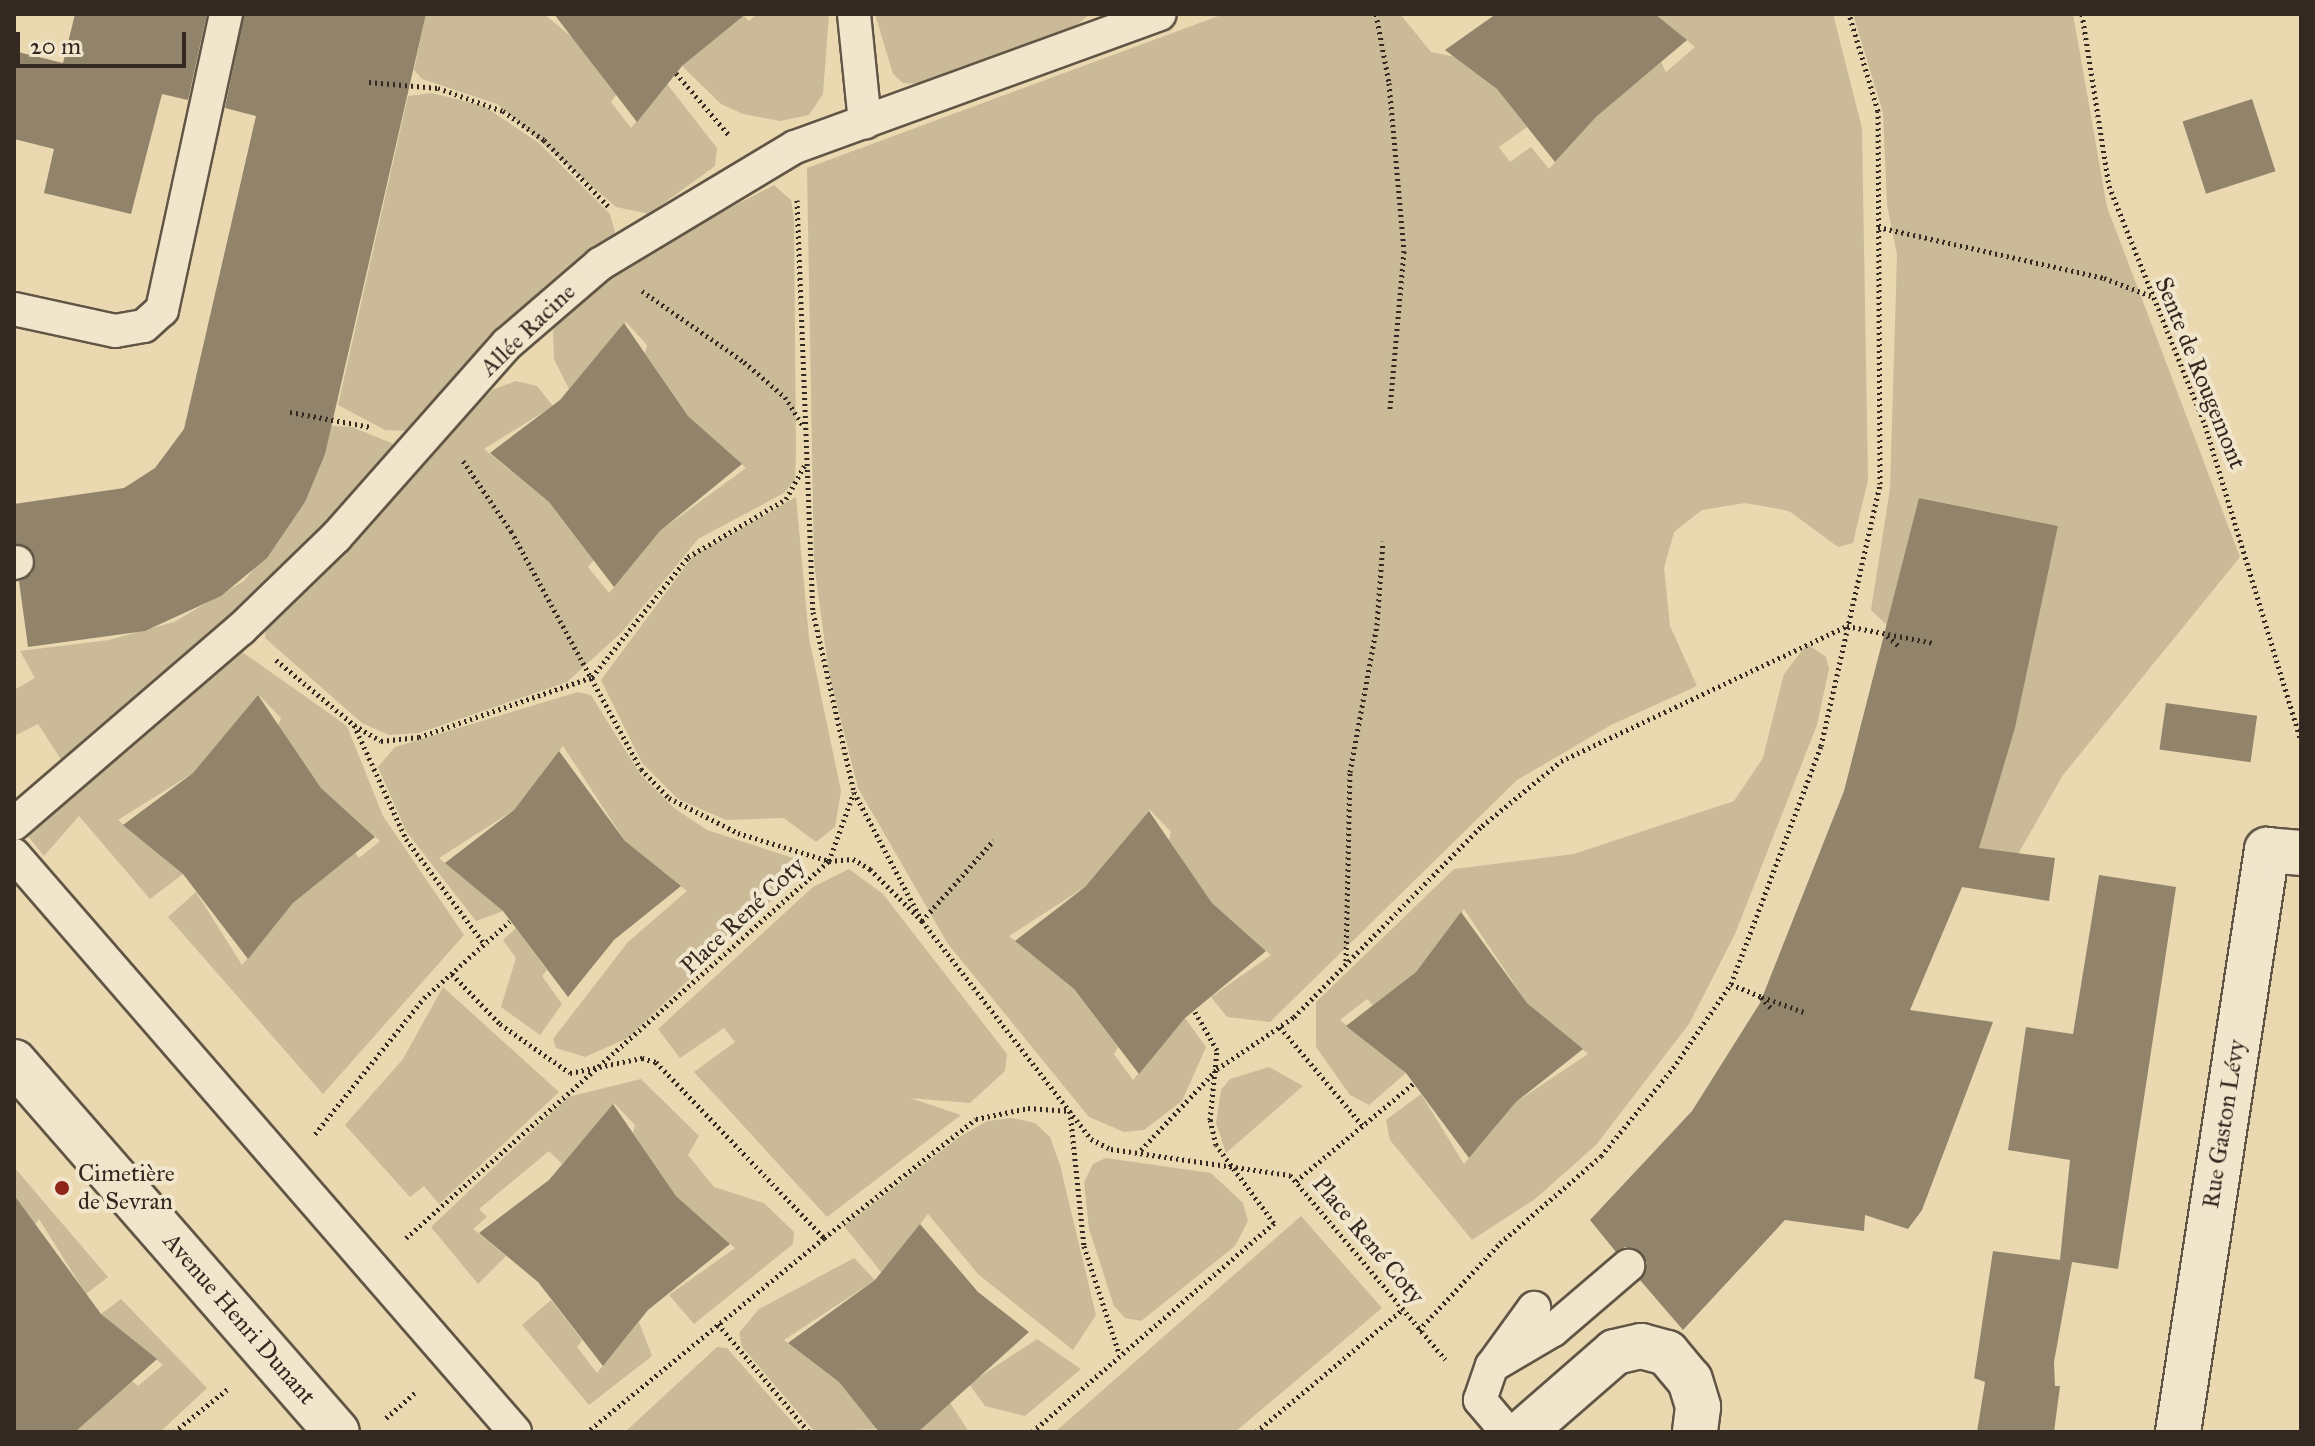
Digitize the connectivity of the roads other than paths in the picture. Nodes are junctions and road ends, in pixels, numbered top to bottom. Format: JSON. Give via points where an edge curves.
{"nodes":[{"id":1,"x":226,"y":14,"type":"edge"},
{"id":2,"x":854,"y":14,"type":"edge"},
{"id":3,"x":1160,"y":14,"type":"edge"},
{"id":4,"x":865,"y":122,"type":"junction"},
{"id":5,"x":14,"y":309,"type":"edge"},
{"id":6,"x":14,"y":824,"type":"edge"},
{"id":7,"x":2301,"y":853,"type":"edge"},
{"id":8,"x":14,"y":855,"type":"edge"},
{"id":9,"x":14,"y":1062,"type":"edge"},
{"id":10,"x":1628,"y":1266,"type":"dead end"},
{"id":11,"x":1534,"y":1308,"type":"dead end"},
{"id":12,"x":1492,"y":1366,"type":"junction"},
{"id":13,"x":337,"y":1432,"type":"edge"},
{"id":14,"x":515,"y":1432,"type":"edge"},
{"id":15,"x":1507,"y":1432,"type":"edge"},
{"id":16,"x":1523,"y":1432,"type":"edge"},
{"id":17,"x":1695,"y":1432,"type":"edge"},
{"id":18,"x":2178,"y":1432,"type":"edge"}],
"edges":[{"from":1,"to":5,"type":"lane","via":[[162,310],[144,326],[115,331]]},
{"from":2,"to":4,"type":"lane"},
{"from":3,"to":4,"type":"lane","name":"Allée Racine"},
{"from":4,"to":6,"type":"lane","name":"Allée Racine","via":[[795,147],[600,264],[507,344],[336,537],[241,629]]},
{"from":7,"to":18,"type":"street","name":"Rue Gaston Lévy","via":[[2267,850]]},
{"from":8,"to":14,"type":"lane"},
{"from":9,"to":13,"type":"street","name":"Avenue Henri Dunant"},
{"from":10,"to":12,"type":"lane","via":[[1553,1330]]},
{"from":11,"to":12,"type":"lane"},
{"from":12,"to":15,"type":"lane","via":[[1480,1400]]},
{"from":16,"to":17,"type":"street","via":[[1615,1352],[1641,1346],[1667,1353],[1690,1380],[1698,1407]]}]}
